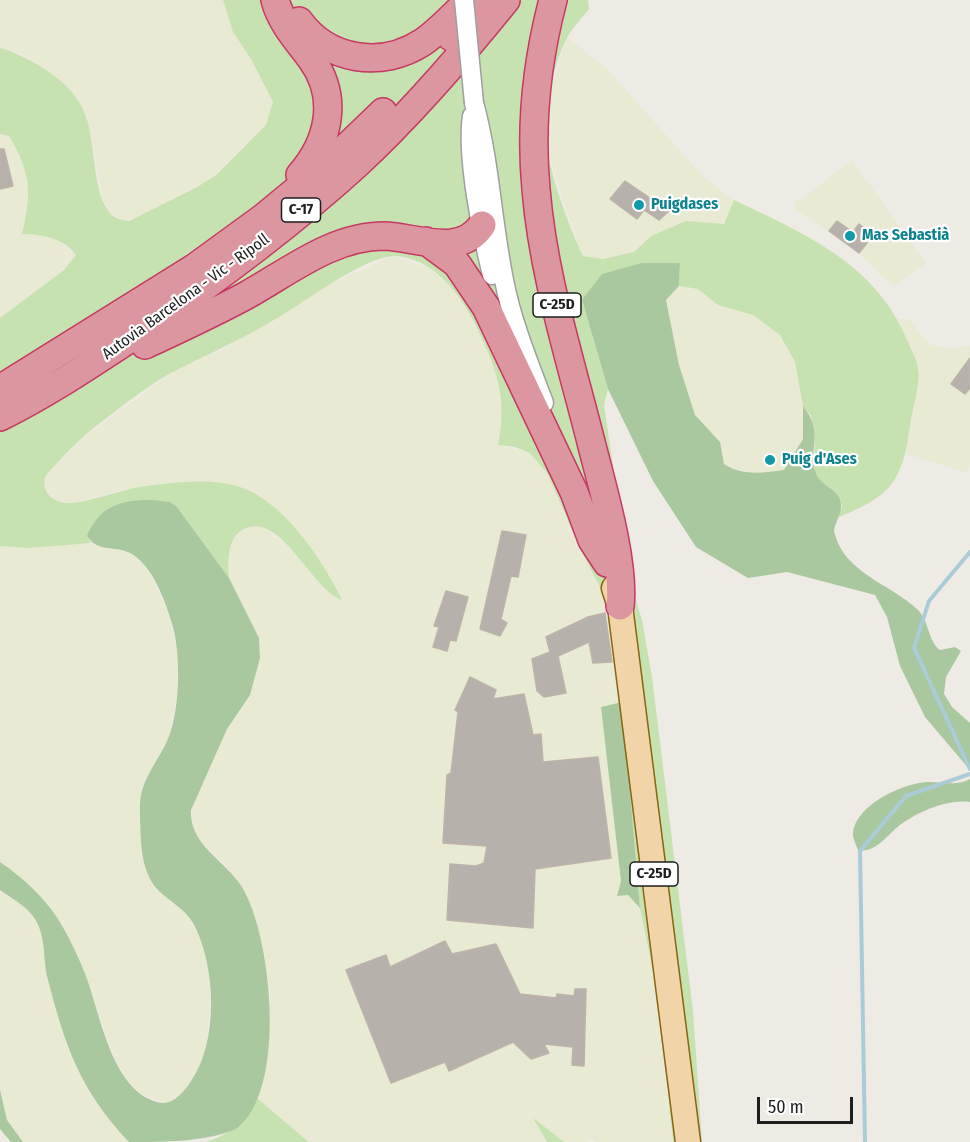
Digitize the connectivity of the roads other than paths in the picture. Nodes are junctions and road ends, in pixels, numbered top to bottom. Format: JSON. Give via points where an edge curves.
{"nodes":[{"id":1,"x":275,"y":0,"type":"edge"},
{"id":2,"x":289,"y":0,"type":"edge"},
{"id":3,"x":464,"y":0,"type":"edge"},
{"id":4,"x":470,"y":0,"type":"edge"},
{"id":5,"x":480,"y":0,"type":"edge"},
{"id":6,"x":506,"y":0,"type":"edge"},
{"id":7,"x":553,"y":0,"type":"edge"},
{"id":8,"x":475,"y":108,"type":"junction"},
{"id":9,"x":264,"y":217,"type":"junction"},
{"id":10,"x":482,"y":225,"type":"junction"},
{"id":11,"x":425,"y":241,"type":"junction"},
{"id":12,"x":86,"y":369,"type":"junction"},
{"id":13,"x":0,"y":389,"type":"edge"},
{"id":14,"x":548,"y":412,"type":"junction"},
{"id":15,"x":0,"y":417,"type":"edge"},
{"id":16,"x":607,"y":563,"type":"junction"},
{"id":17,"x":620,"y":606,"type":"junction"},
{"id":18,"x":688,"y":1142,"type":"edge"}],
"edges":[{"from":1,"to":9,"type":"highway","via":[[288,28],[320,72],[329,114],[325,135],[311,162]]},
{"from":2,"to":4,"type":"highway","via":[[300,22],[317,41],[343,54],[364,58],[392,54],[423,42]]},
{"from":3,"to":8,"type":"street","bridge":true},
{"from":5,"to":9,"type":"highway","name":"Autovia Barcelona - Vic - Ripoll","number":"C-17","via":[[394,101],[333,160]]},
{"from":6,"to":12,"type":"highway","name":"Autovia Barcelona - Vic - Ripoll","number":"C-17","via":[[356,164],[222,274]]},
{"from":7,"to":17,"type":"highway","number":"C-25D","via":[[542,43],[536,93],[536,189],[554,292],[607,506],[622,591]]},
{"from":8,"to":10,"type":"street","via":[[470,128]]},
{"from":8,"to":14,"type":"street","via":[[485,143],[504,281]]},
{"from":9,"to":13,"type":"highway","name":"Autovia Barcelona - Vic - Ripoll","number":"C-17","via":[[194,268]]},
{"from":10,"to":11,"type":"highway","via":[[461,242]]},
{"from":10,"to":14,"type":"street","via":[[508,331],[536,397]]},
{"from":11,"to":12,"type":"highway","via":[[382,236],[342,244],[212,313]]},
{"from":11,"to":16,"type":"highway","via":[[457,264],[486,308],[574,492],[592,540]]},
{"from":12,"to":15,"type":"highway","name":"Autovia Barcelona - Vic - Ripoll","number":"C-17"},
{"from":14,"to":16,"type":"street","via":[[579,477]]},
{"from":16,"to":17,"type":"main road","number":"C-25D"},
{"from":17,"to":18,"type":"main road","number":"C-25D"}]}
